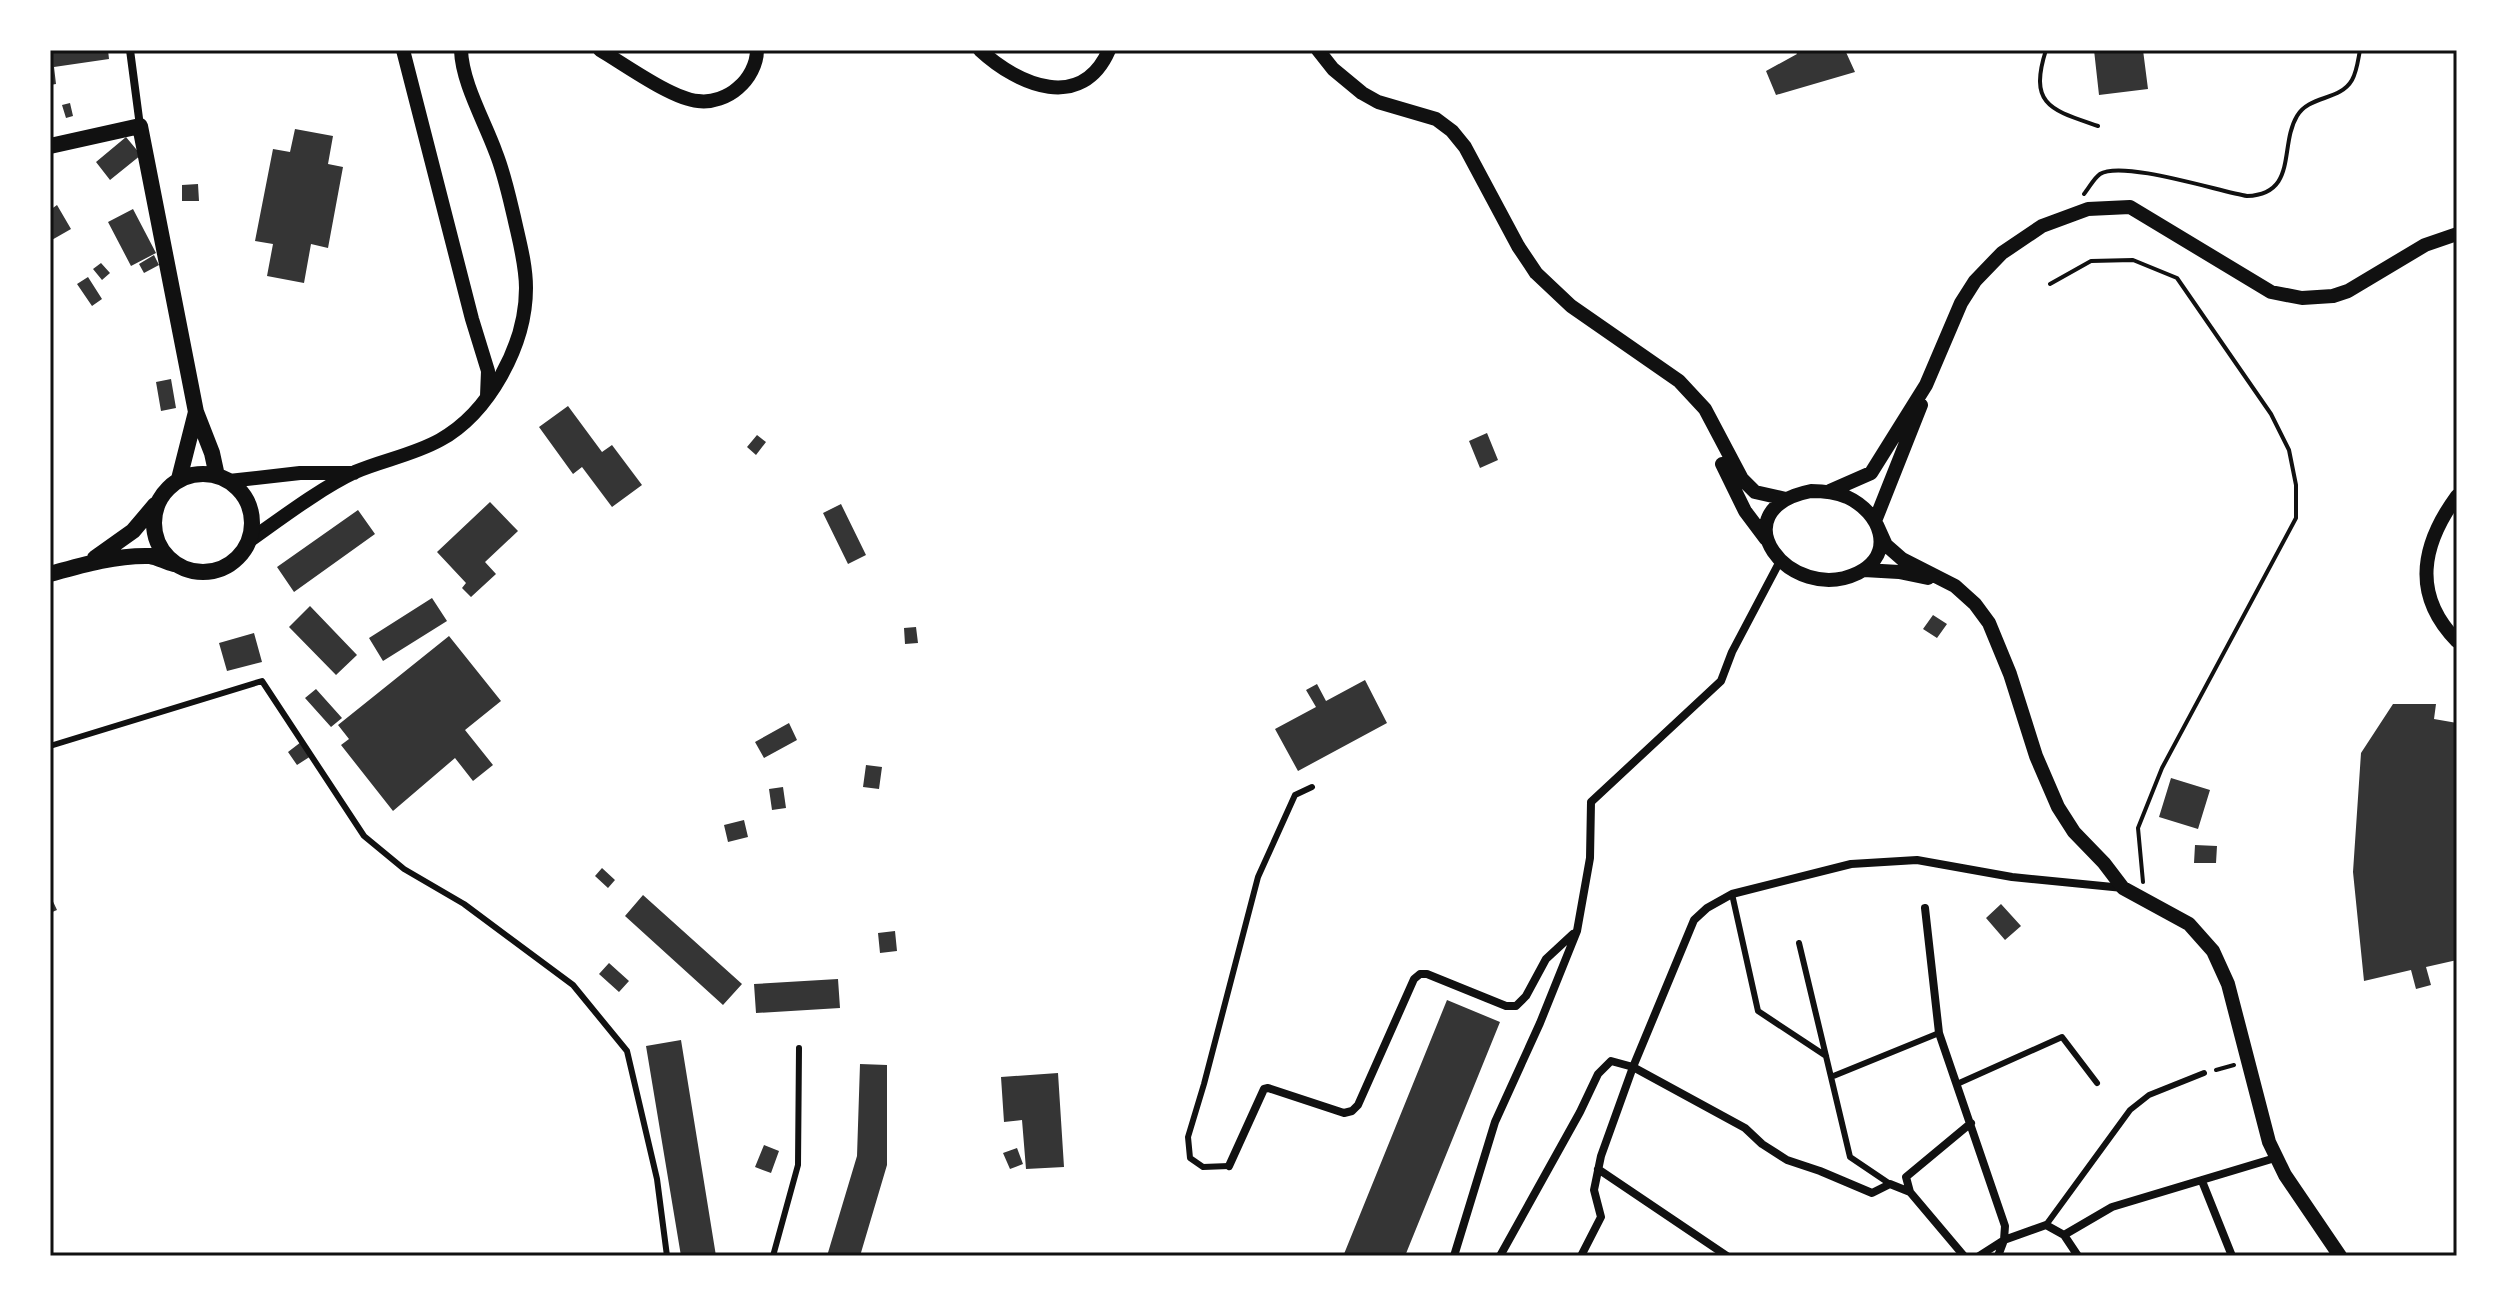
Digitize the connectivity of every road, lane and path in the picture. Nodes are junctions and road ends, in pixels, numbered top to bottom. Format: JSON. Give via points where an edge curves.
{"nodes":[{"id":1,"x":130,"y":50,"type":"edge"},
{"id":2,"x":403,"y":50,"type":"edge"},
{"id":3,"x":461,"y":50,"type":"edge"},
{"id":4,"x":600,"y":50,"type":"edge"},
{"id":5,"x":757,"y":50,"type":"edge"},
{"id":6,"x":980,"y":50,"type":"edge"},
{"id":7,"x":1109,"y":50,"type":"edge"},
{"id":8,"x":1318,"y":50,"type":"edge"},
{"id":9,"x":2046,"y":50,"type":"edge"},
{"id":10,"x":2360,"y":50,"type":"edge"},
{"id":11,"x":140,"y":126,"type":"junction"},
{"id":12,"x":2098,"y":126,"type":"dead end"},
{"id":13,"x":50,"y":146,"type":"edge"},
{"id":14,"x":2065,"y":217,"type":"junction"},
{"id":15,"x":2457,"y":234,"type":"edge"},
{"id":16,"x":2050,"y":284,"type":"dead end"},
{"id":17,"x":1652,"y":362,"type":"junction"},
{"id":18,"x":1926,"y":385,"type":"junction"},
{"id":19,"x":486,"y":401,"type":"junction"},
{"id":20,"x":196,"y":412,"type":"junction"},
{"id":21,"x":354,"y":473,"type":"junction"},
{"id":22,"x":179,"y":479,"type":"junction"},
{"id":23,"x":223,"y":479,"type":"junction"},
{"id":24,"x":1830,"y":491,"type":"junction"},
{"id":25,"x":2457,"y":496,"type":"edge"},
{"id":26,"x":1786,"y":499,"type":"junction"},
{"id":27,"x":159,"y":501,"type":"junction"},
{"id":28,"x":1876,"y":523,"type":"junction"},
{"id":29,"x":1766,"y":539,"type":"junction"},
{"id":30,"x":249,"y":541,"type":"junction"},
{"id":31,"x":1780,"y":561,"type":"junction"},
{"id":32,"x":88,"y":563,"type":"junction"},
{"id":33,"x":179,"y":566,"type":"junction"},
{"id":34,"x":1864,"y":570,"type":"junction"},
{"id":35,"x":50,"y":574,"type":"edge"},
{"id":36,"x":1955,"y":586,"type":"junction"},
{"id":37,"x":2457,"y":641,"type":"edge"},
{"id":38,"x":50,"y":746,"type":"edge"},
{"id":39,"x":1312,"y":787,"type":"dead end"},
{"id":40,"x":2123,"y":888,"type":"junction"},
{"id":41,"x":1732,"y":894,"type":"junction"},
{"id":42,"x":2145,"y":899,"type":"junction"},
{"id":43,"x":1925,"y":908,"type":"dead end"},
{"id":44,"x":1577,"y":931,"type":"junction"},
{"id":45,"x":1799,"y":943,"type":"dead end"},
{"id":46,"x":1939,"y":1033,"type":"junction"},
{"id":47,"x":799,"y":1048,"type":"dead end"},
{"id":48,"x":1826,"y":1056,"type":"junction"},
{"id":49,"x":2248,"y":1062,"type":"junction"},
{"id":50,"x":1633,"y":1067,"type":"junction"},
{"id":51,"x":2204,"y":1073,"type":"joint"},
{"id":52,"x":1831,"y":1077,"type":"junction"},
{"id":53,"x":2097,"y":1083,"type":"dead end"},
{"id":54,"x":1957,"y":1084,"type":"junction"},
{"id":55,"x":1971,"y":1123,"type":"junction"},
{"id":56,"x":2275,"y":1158,"type":"junction"},
{"id":57,"x":1229,"y":1166,"type":"joint"},
{"id":58,"x":1598,"y":1169,"type":"junction"},
{"id":59,"x":2202,"y":1181,"type":"junction"},
{"id":60,"x":1890,"y":1184,"type":"junction"},
{"id":61,"x":1910,"y":1192,"type":"junction"},
{"id":62,"x":2046,"y":1225,"type":"junction"},
{"id":63,"x":2064,"y":1235,"type":"junction"},
{"id":64,"x":2004,"y":1240,"type":"junction"},
{"id":65,"x":667,"y":1256,"type":"edge"},
{"id":66,"x":773,"y":1256,"type":"edge"},
{"id":67,"x":1454,"y":1256,"type":"edge"},
{"id":68,"x":1500,"y":1256,"type":"edge"},
{"id":69,"x":1581,"y":1256,"type":"edge"},
{"id":70,"x":1727,"y":1256,"type":"edge"},
{"id":71,"x":1964,"y":1256,"type":"edge"},
{"id":72,"x":1979,"y":1256,"type":"edge"},
{"id":73,"x":1998,"y":1256,"type":"edge"},
{"id":74,"x":2078,"y":1256,"type":"edge"},
{"id":75,"x":2232,"y":1256,"type":"edge"},
{"id":76,"x":2340,"y":1256,"type":"edge"}],
"edges":[{"from":1,"to":11,"type":"street"},
{"from":2,"to":19,"type":"street","via":[[488,371]]},
{"from":3,"to":19,"type":"street","via":[[465,74],[498,156],[525,268],[523,314],[503,372]]},
{"from":4,"to":5,"type":"street","via":[[685,99],[701,102],[743,84]]},
{"from":6,"to":7,"type":"street","via":[[1008,71],[1065,89],[1093,76]]},
{"from":8,"to":17,"type":"street","via":[[1362,93],[1436,119],[1452,131],[1536,273],[1558,296]]},
{"from":9,"to":12,"type":"path","via":[[2039,83],[2048,104]]},
{"from":10,"to":14,"type":"path","via":[[2346,88],[2307,105],[2298,115],[2283,175],[2264,193],[2247,196],[2119,170],[2099,174]]},
{"from":11,"to":13,"type":"main road"},
{"from":11,"to":20,"type":"main road"},
{"from":14,"to":15,"type":"street","via":[[2088,209],[2130,207],[2271,292],[2302,298],[2348,291],[2425,245]]},
{"from":14,"to":18,"type":"street","via":[[2002,253],[1975,281]]},
{"from":16,"to":42,"type":"path","via":[[2091,261],[2133,260],[2177,278],[2271,414],[2289,450],[2296,485],[2296,518],[2162,768],[2138,828]]},
{"from":17,"to":26,"type":"street","via":[[1699,401],[1748,486]]},
{"from":17,"to":29,"type":"street","via":[[1700,419],[1745,511]]},
{"from":18,"to":24,"type":"street","via":[[1871,473]]},
{"from":18,"to":28,"type":"street"},
{"from":19,"to":21,"type":"street","via":[[441,440]]},
{"from":20,"to":22,"type":"main road"},
{"from":20,"to":23,"type":"main road"},
{"from":21,"to":23,"type":"street"},
{"from":21,"to":30,"type":"street"},
{"from":22,"to":23,"type":"main road"},
{"from":22,"to":27,"type":"main road"},
{"from":23,"to":30,"type":"main road","via":[[247,502]]},
{"from":24,"to":26,"type":"street"},
{"from":24,"to":28,"type":"street","via":[[1858,504]]},
{"from":25,"to":37,"type":"street","via":[[2435,530],[2427,565],[2431,600]]},
{"from":26,"to":29,"type":"street","via":[[1766,520]]},
{"from":27,"to":32,"type":"main road","via":[[133,531]]},
{"from":27,"to":33,"type":"main road","via":[[154,515],[158,545]]},
{"from":28,"to":34,"type":"street","via":[[1881,545]]},
{"from":28,"to":36,"type":"street","via":[[1886,545],[1902,559]]},
{"from":29,"to":31,"type":"street"},
{"from":30,"to":33,"type":"main road","via":[[240,556],[211,572]]},
{"from":31,"to":34,"type":"street","via":[[1802,575],[1827,580]]},
{"from":31,"to":44,"type":"street","via":[[1721,681],[1591,802],[1590,858]]},
{"from":32,"to":33,"type":"main road","via":[[152,556]]},
{"from":32,"to":35,"type":"main road"},
{"from":34,"to":36,"type":"street","via":[[1899,572]]},
{"from":36,"to":40,"type":"street","via":[[1975,604],[1999,643],[2058,807]]},
{"from":38,"to":65,"type":"lane","via":[[262,681],[364,836],[573,985],[627,1051],[657,1179]]},
{"from":39,"to":57,"type":"lane","via":[[1295,795],[1258,877],[1188,1137],[1190,1158],[1203,1167]]},
{"from":40,"to":41,"type":"street","via":[[2012,877],[1917,860],[1851,864]]},
{"from":40,"to":42,"type":"street"},
{"from":41,"to":48,"type":"lane","via":[[1758,1011]]},
{"from":41,"to":50,"type":"street","via":[[1694,920]]},
{"from":42,"to":49,"type":"street","via":[[2189,924],[2213,951],[2228,984]]},
{"from":43,"to":46,"type":"street"},
{"from":44,"to":57,"type":"street","via":[[1546,959],[1516,1006],[1420,974],[1358,1105],[1344,1113],[1264,1089]]},
{"from":44,"to":67,"type":"street","via":[[1495,1122]]},
{"from":45,"to":48,"type":"lane"},
{"from":46,"to":52,"type":"lane"},
{"from":46,"to":54,"type":"street"},
{"from":47,"to":66,"type":"lane","via":[[798,1165]]},
{"from":48,"to":52,"type":"lane"},
{"from":49,"to":51,"type":"path"},
{"from":49,"to":56,"type":"street"},
{"from":50,"to":58,"type":"street"},
{"from":50,"to":60,"type":"street","via":[[1745,1128],[1787,1160],[1872,1193]]},
{"from":50,"to":68,"type":"street","via":[[1611,1061],[1598,1074]]},
{"from":51,"to":62,"type":"lane","via":[[2149,1095],[2130,1110]]},
{"from":52,"to":60,"type":"lane","via":[[1850,1157]]},
{"from":53,"to":54,"type":"lane","via":[[2062,1037]]},
{"from":54,"to":55,"type":"street"},
{"from":55,"to":61,"type":"street","via":[[1906,1177]]},
{"from":55,"to":64,"type":"street","via":[[2005,1226]]},
{"from":56,"to":59,"type":"street"},
{"from":56,"to":76,"type":"street"},
{"from":58,"to":69,"type":"street","via":[[1594,1190],[1601,1217]]},
{"from":58,"to":70,"type":"street"},
{"from":59,"to":63,"type":"street","via":[[2112,1207]]},
{"from":59,"to":75,"type":"street"},
{"from":60,"to":61,"type":"street"},
{"from":61,"to":71,"type":"street"},
{"from":62,"to":63,"type":"street"},
{"from":62,"to":64,"type":"street"},
{"from":63,"to":74,"type":"street"},
{"from":64,"to":72,"type":"street"},
{"from":64,"to":73,"type":"street"}]}
